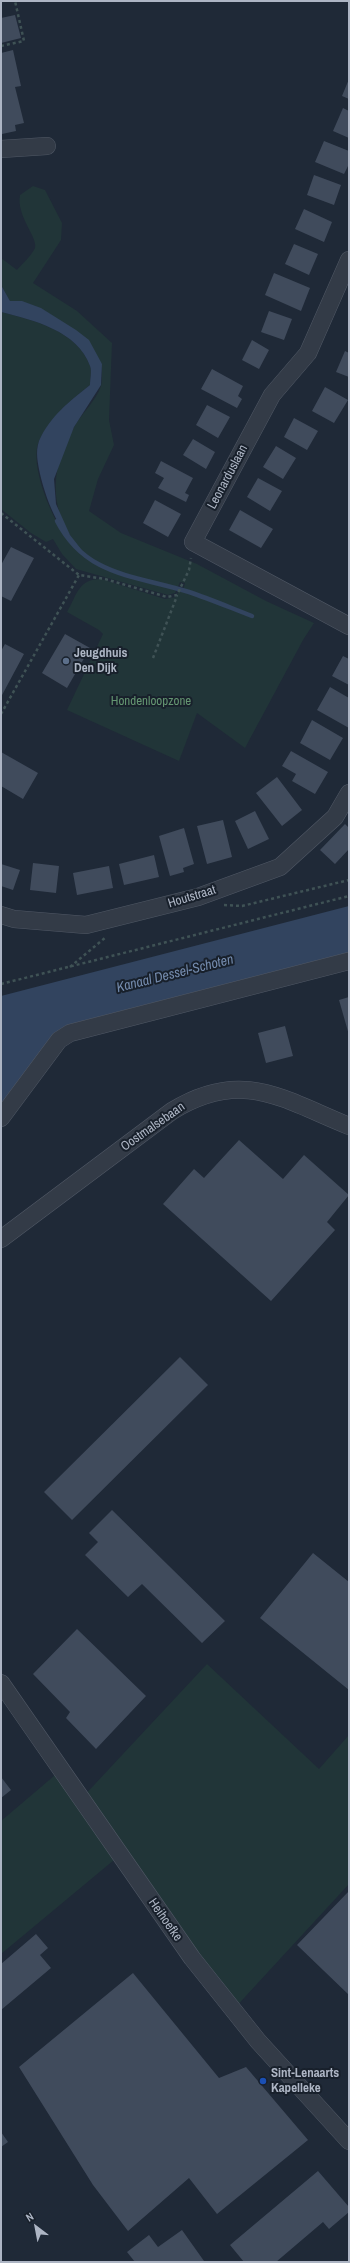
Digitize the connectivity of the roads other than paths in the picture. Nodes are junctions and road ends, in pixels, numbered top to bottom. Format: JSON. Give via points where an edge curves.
{"nodes":[{"id":1,"x":47,"y":146,"type":"dead end"},
{"id":2,"x":1,"y":149,"type":"edge"},
{"id":3,"x":349,"y":260,"type":"edge"},
{"id":4,"x":349,"y":626,"type":"edge"},
{"id":5,"x":349,"y":793,"type":"edge"},
{"id":6,"x":1,"y":915,"type":"edge"},
{"id":7,"x":349,"y":961,"type":"edge"},
{"id":8,"x":1,"y":1118,"type":"edge"},
{"id":9,"x":349,"y":1126,"type":"edge"},
{"id":10,"x":1,"y":1239,"type":"edge"},
{"id":11,"x":1,"y":1683,"type":"edge"},
{"id":12,"x":349,"y":2141,"type":"edge"}],
"edges":[{"from":1,"to":2,"type":"street"},
{"from":3,"to":4,"type":"street","name":"Leonarduslaan","via":[[308,353],[272,395],[193,542]]},
{"from":5,"to":6,"type":"street","name":"Houtstraat","via":[[335,817],[280,867],[198,897],[86,925],[14,919]]},
{"from":7,"to":8,"type":"street","via":[[70,1033],[59,1040]]},
{"from":9,"to":10,"type":"street","name":"Oostmalsebaan","via":[[266,1092],[240,1088],[199,1097],[172,1111]]},
{"from":11,"to":12,"type":"street","name":"Heihoefke","via":[[192,1958],[258,2040]]}]}
